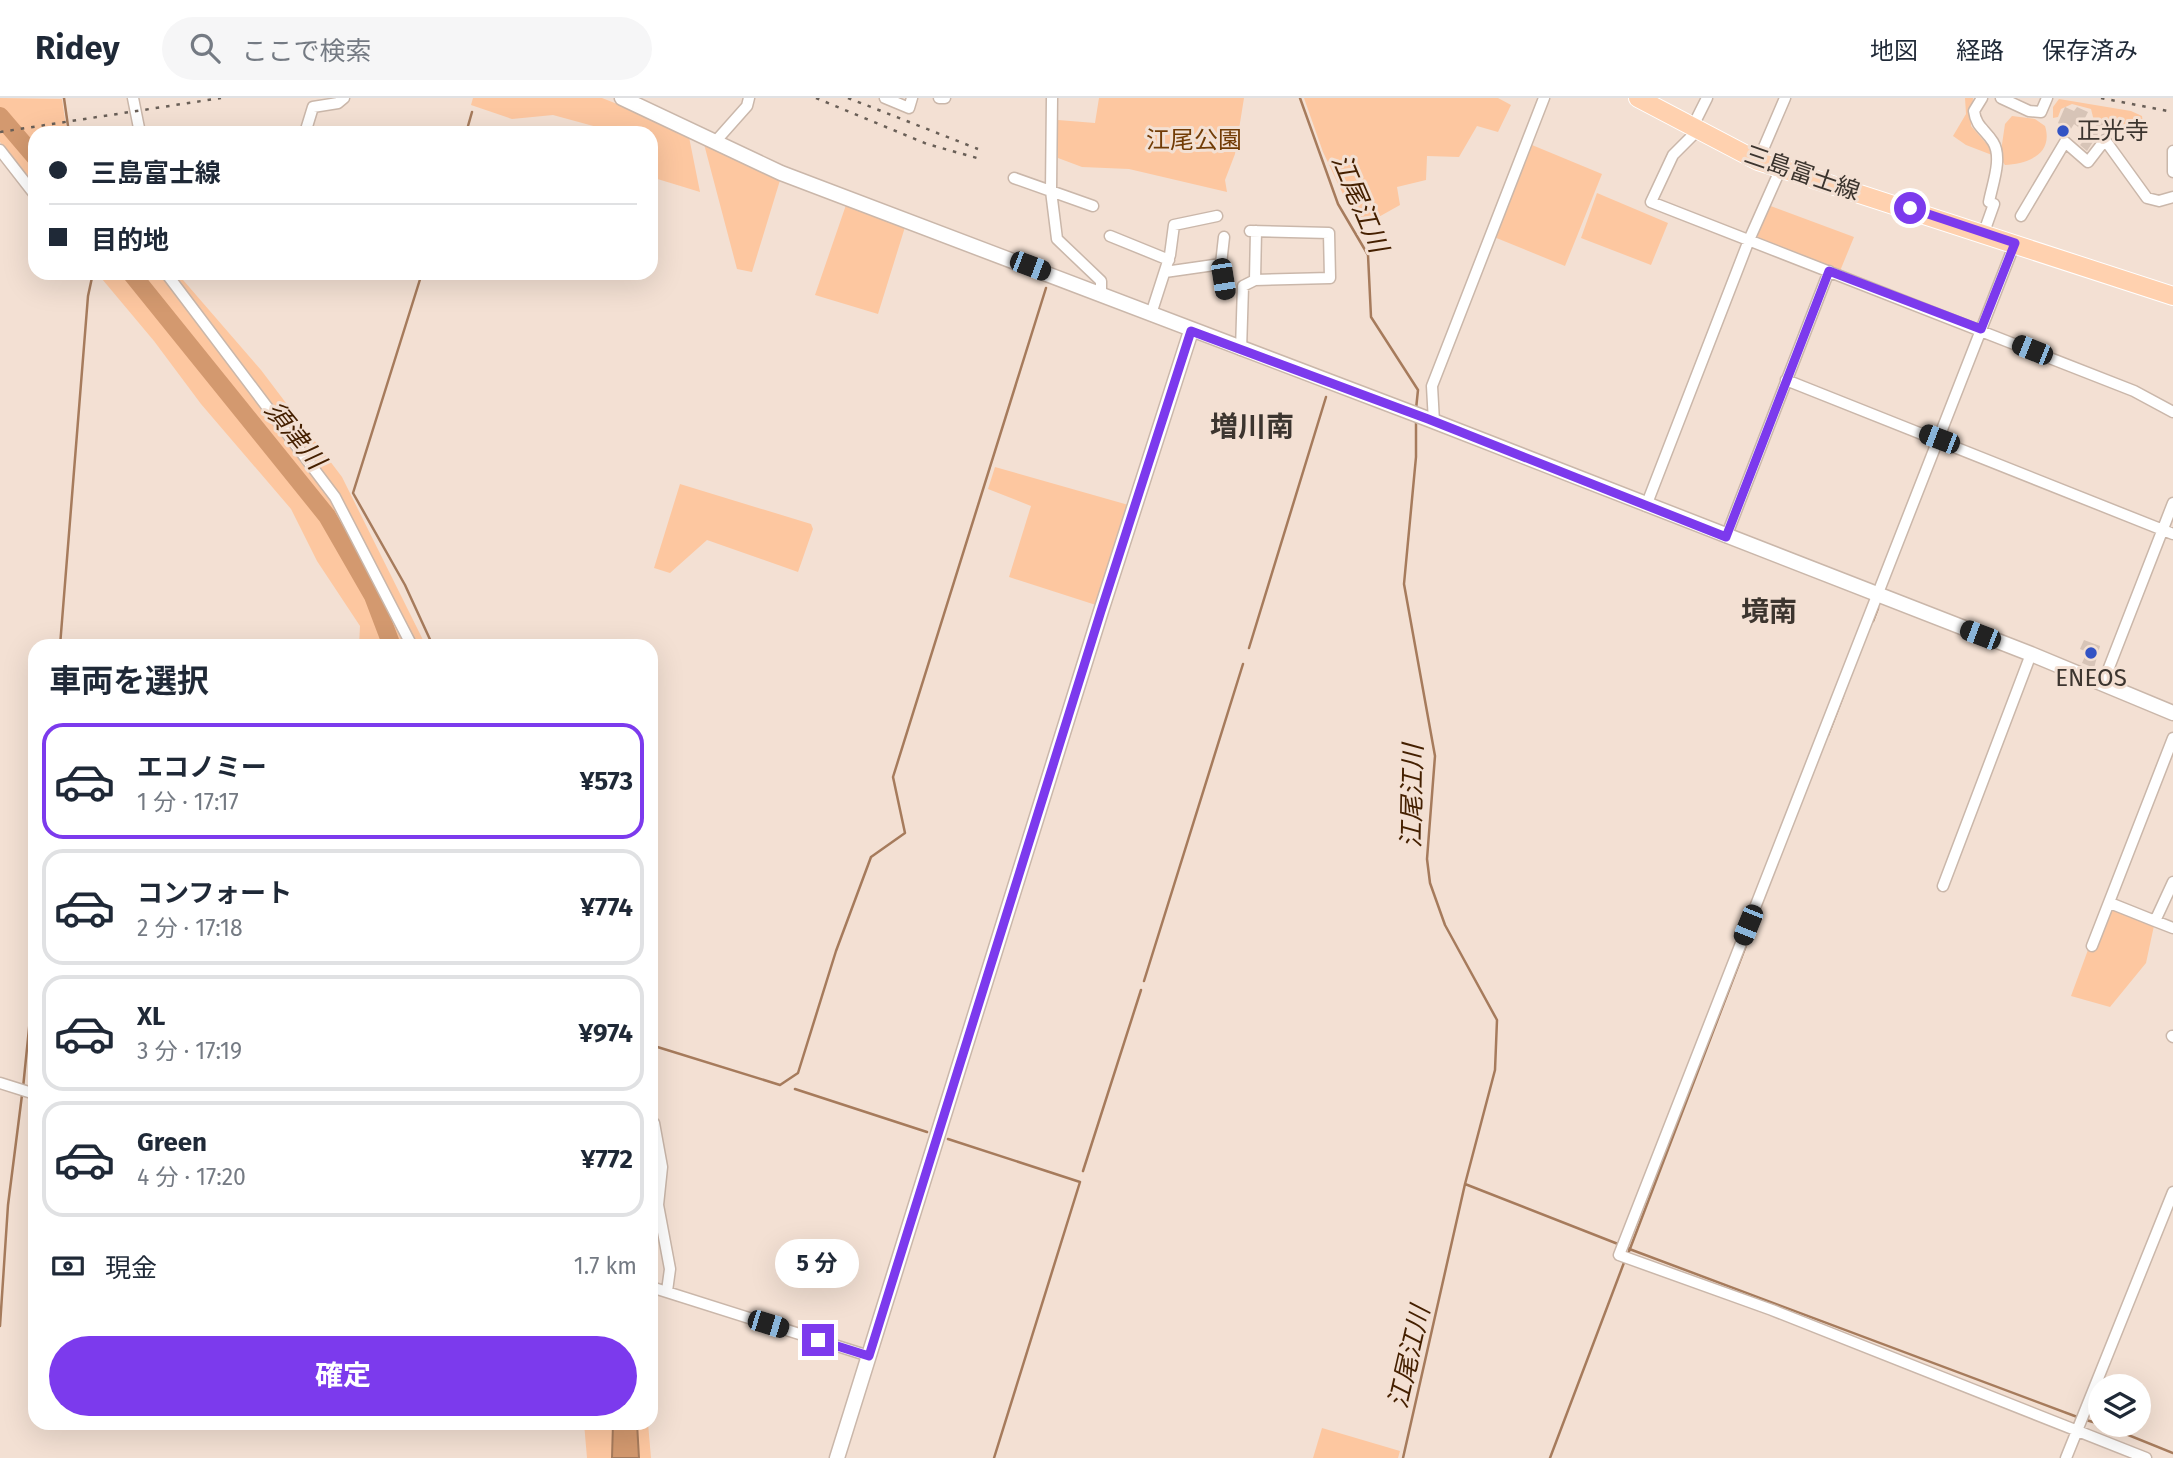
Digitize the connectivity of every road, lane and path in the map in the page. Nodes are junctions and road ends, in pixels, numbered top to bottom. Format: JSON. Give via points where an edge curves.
{"nodes":[{"id":1,"x":133,"y":98,"type":"edge"},
{"id":2,"x":344,"y":98,"type":"edge"},
{"id":3,"x":622,"y":98,"type":"edge"},
{"id":4,"x":749,"y":98,"type":"edge"},
{"id":5,"x":885,"y":98,"type":"edge"},
{"id":6,"x":912,"y":98,"type":"edge"},
{"id":7,"x":939,"y":98,"type":"edge"},
{"id":8,"x":945,"y":98,"type":"edge"},
{"id":9,"x":1052,"y":98,"type":"edge"},
{"id":10,"x":1544,"y":98,"type":"edge"},
{"id":11,"x":1638,"y":98,"type":"edge"},
{"id":12,"x":1707,"y":98,"type":"edge"},
{"id":13,"x":1784,"y":98,"type":"edge"},
{"id":14,"x":1982,"y":98,"type":"edge"},
{"id":15,"x":2001,"y":98,"type":"edge"},
{"id":16,"x":2046,"y":102,"type":"edge"},
{"id":17,"x":139,"y":126,"type":"edge"},
{"id":18,"x":307,"y":126,"type":"edge"},
{"id":19,"x":1694,"y":129,"type":"junction"},
{"id":20,"x":715,"y":142,"type":"junction"},
{"id":21,"x":0,"y":150,"type":"edge"},
{"id":22,"x":2173,"y":151,"type":"edge"},
{"id":23,"x":1758,"y":161,"type":"junction"},
{"id":24,"x":1781,"y":168,"type":"junction"},
{"id":25,"x":2173,"y":172,"type":"edge"},
{"id":26,"x":1014,"y":178,"type":"dead end"},
{"id":27,"x":28,"y":186,"type":"edge"},
{"id":28,"x":1051,"y":191,"type":"junction"},
{"id":29,"x":2173,"y":197,"type":"edge"},
{"id":30,"x":1093,"y":206,"type":"dead end"},
{"id":31,"x":1217,"y":216,"type":"dead end"},
{"id":32,"x":2021,"y":216,"type":"dead end"},
{"id":33,"x":1984,"y":232,"type":"junction"},
{"id":34,"x":1110,"y":236,"type":"dead end"},
{"id":35,"x":1224,"y":237,"type":"dead end"},
{"id":36,"x":1749,"y":240,"type":"junction"},
{"id":37,"x":2015,"y":243,"type":"junction"},
{"id":38,"x":1169,"y":260,"type":"junction"},
{"id":39,"x":1221,"y":264,"type":"junction"},
{"id":40,"x":1829,"y":271,"type":"junction"},
{"id":41,"x":1165,"y":272,"type":"junction"},
{"id":42,"x":171,"y":280,"type":"edge"},
{"id":43,"x":1255,"y":280,"type":"junction"},
{"id":44,"x":1101,"y":294,"type":"junction"},
{"id":45,"x":1225,"y":294,"type":"dead end"},
{"id":46,"x":2173,"y":296,"type":"edge"},
{"id":47,"x":1151,"y":314,"type":"junction"},
{"id":48,"x":1981,"y":329,"type":"junction"},
{"id":49,"x":1191,"y":331,"type":"junction"},
{"id":50,"x":1241,"y":350,"type":"junction"},
{"id":51,"x":1786,"y":380,"type":"junction"},
{"id":52,"x":2173,"y":412,"type":"edge"},
{"id":53,"x":1431,"y":420,"type":"junction"},
{"id":54,"x":1939,"y":439,"type":"junction"},
{"id":55,"x":2173,"y":503,"type":"edge"},
{"id":56,"x":1646,"y":506,"type":"junction"},
{"id":57,"x":2168,"y":531,"type":"edge"},
{"id":58,"x":1726,"y":537,"type":"junction"},
{"id":59,"x":1879,"y":596,"type":"junction"},
{"id":60,"x":408,"y":639,"type":"edge"},
{"id":61,"x":2031,"y":654,"type":"junction"},
{"id":62,"x":2103,"y":683,"type":"junction"},
{"id":63,"x":2173,"y":713,"type":"edge"},
{"id":64,"x":2173,"y":738,"type":"edge"},
{"id":65,"x":2173,"y":882,"type":"edge"},
{"id":66,"x":1943,"y":886,"type":"dead end"},
{"id":67,"x":2109,"y":903,"type":"junction"},
{"id":68,"x":2155,"y":921,"type":"junction"},
{"id":69,"x":2173,"y":928,"type":"edge"},
{"id":70,"x":2092,"y":946,"type":"dead end"},
{"id":71,"x":0,"y":1083,"type":"edge"},
{"id":72,"x":28,"y":1092,"type":"edge"},
{"id":73,"x":658,"y":1146,"type":"edge"},
{"id":74,"x":2173,"y":1192,"type":"edge"},
{"id":75,"x":658,"y":1205,"type":"edge"},
{"id":76,"x":658,"y":1205,"type":"edge"},
{"id":77,"x":658,"y":1289,"type":"edge"},
{"id":78,"x":667,"y":1291,"type":"junction"},
{"id":79,"x":869,"y":1356,"type":"junction"},
{"id":80,"x":2076,"y":1430,"type":"junction"},
{"id":81,"x":837,"y":1458,"type":"edge"},
{"id":82,"x":2066,"y":1458,"type":"edge"},
{"id":83,"x":2146,"y":1458,"type":"edge"}],
"edges":[{"from":1,"to":17,"type":"street"},
{"from":2,"to":18,"type":"street","via":[[313,107]]},
{"from":3,"to":20,"type":"street"},
{"from":4,"to":20,"type":"street"},
{"from":5,"to":6,"type":"street","via":[[909,108]]},
{"from":7,"to":8,"type":"street"},
{"from":9,"to":28,"type":"street"},
{"from":10,"to":53,"type":"street","via":[[1432,386]]},
{"from":11,"to":19,"type":"main road","name":"三島富士線"},
{"from":12,"to":19,"type":"street"},
{"from":13,"to":23,"type":"street"},
{"from":14,"to":33,"type":"street","via":[[1974,111],[1976,125],[1998,154]]},
{"from":15,"to":16,"type":"street","via":[[2029,111],[2041,112]]},
{"from":19,"to":23,"type":"main road","name":"三島富士線"},
{"from":19,"to":36,"type":"street","via":[[1673,155],[1651,202]]},
{"from":20,"to":44,"type":"street","via":[[781,173]]},
{"from":21,"to":27,"type":"street"},
{"from":22,"to":25,"type":"street"},
{"from":23,"to":24,"type":"main road","name":"三島富士線"},
{"from":24,"to":33,"type":"main road","name":"三島富士線"},
{"from":24,"to":36,"type":"street"},
{"from":26,"to":28,"type":"street"},
{"from":28,"to":30,"type":"street"},
{"from":28,"to":44,"type":"street","via":[[1058,239],[1101,281]]},
{"from":29,"to":32,"type":"street","via":[[2147,198],[2105,140],[2088,163],[2066,142]]},
{"from":31,"to":38,"type":"street","via":[[1174,225]]},
{"from":33,"to":37,"type":"main road","name":"三島富士線"},
{"from":34,"to":38,"type":"street"},
{"from":35,"to":39,"type":"street"},
{"from":36,"to":40,"type":"street"},
{"from":36,"to":56,"type":"street"},
{"from":37,"to":46,"type":"main road","name":"三島富士線"},
{"from":37,"to":48,"type":"street"},
{"from":38,"to":41,"type":"street"},
{"from":39,"to":41,"type":"street"},
{"from":39,"to":45,"type":"street"},
{"from":40,"to":48,"type":"street"},
{"from":40,"to":51,"type":"street"},
{"from":41,"to":47,"type":"street"},
{"from":42,"to":60,"type":"street","via":[[335,497]]},
{"from":43,"to":43,"type":"street","via":[[1253,231],[1329,233],[1330,278]]},
{"from":43,"to":50,"type":"street","via":[[1243,286]]},
{"from":44,"to":47,"type":"street"},
{"from":47,"to":49,"type":"street"},
{"from":48,"to":52,"type":"street","via":[[2134,391]]},
{"from":48,"to":54,"type":"street"},
{"from":49,"to":50,"type":"street"},
{"from":49,"to":79,"type":"street"},
{"from":50,"to":53,"type":"street"},
{"from":51,"to":54,"type":"street"},
{"from":51,"to":58,"type":"street"},
{"from":53,"to":56,"type":"street"},
{"from":54,"to":57,"type":"street"},
{"from":54,"to":59,"type":"street"},
{"from":55,"to":57,"type":"street"},
{"from":56,"to":58,"type":"street"},
{"from":57,"to":62,"type":"street"},
{"from":58,"to":59,"type":"street"},
{"from":59,"to":61,"type":"street"},
{"from":59,"to":80,"type":"street","via":[[1619,1255]]},
{"from":61,"to":62,"type":"street"},
{"from":61,"to":66,"type":"street"},
{"from":62,"to":63,"type":"street"},
{"from":64,"to":67,"type":"street"},
{"from":65,"to":68,"type":"street"},
{"from":67,"to":68,"type":"street"},
{"from":67,"to":70,"type":"street"},
{"from":68,"to":69,"type":"street"},
{"from":71,"to":72,"type":"street"},
{"from":73,"to":75,"type":"street","via":[[662,1167]]},
{"from":74,"to":80,"type":"street"},
{"from":76,"to":78,"type":"street","via":[[670,1269]]},
{"from":77,"to":78,"type":"street"},
{"from":78,"to":79,"type":"street"},
{"from":79,"to":81,"type":"street"},
{"from":80,"to":82,"type":"street"},
{"from":80,"to":83,"type":"street"}]}
